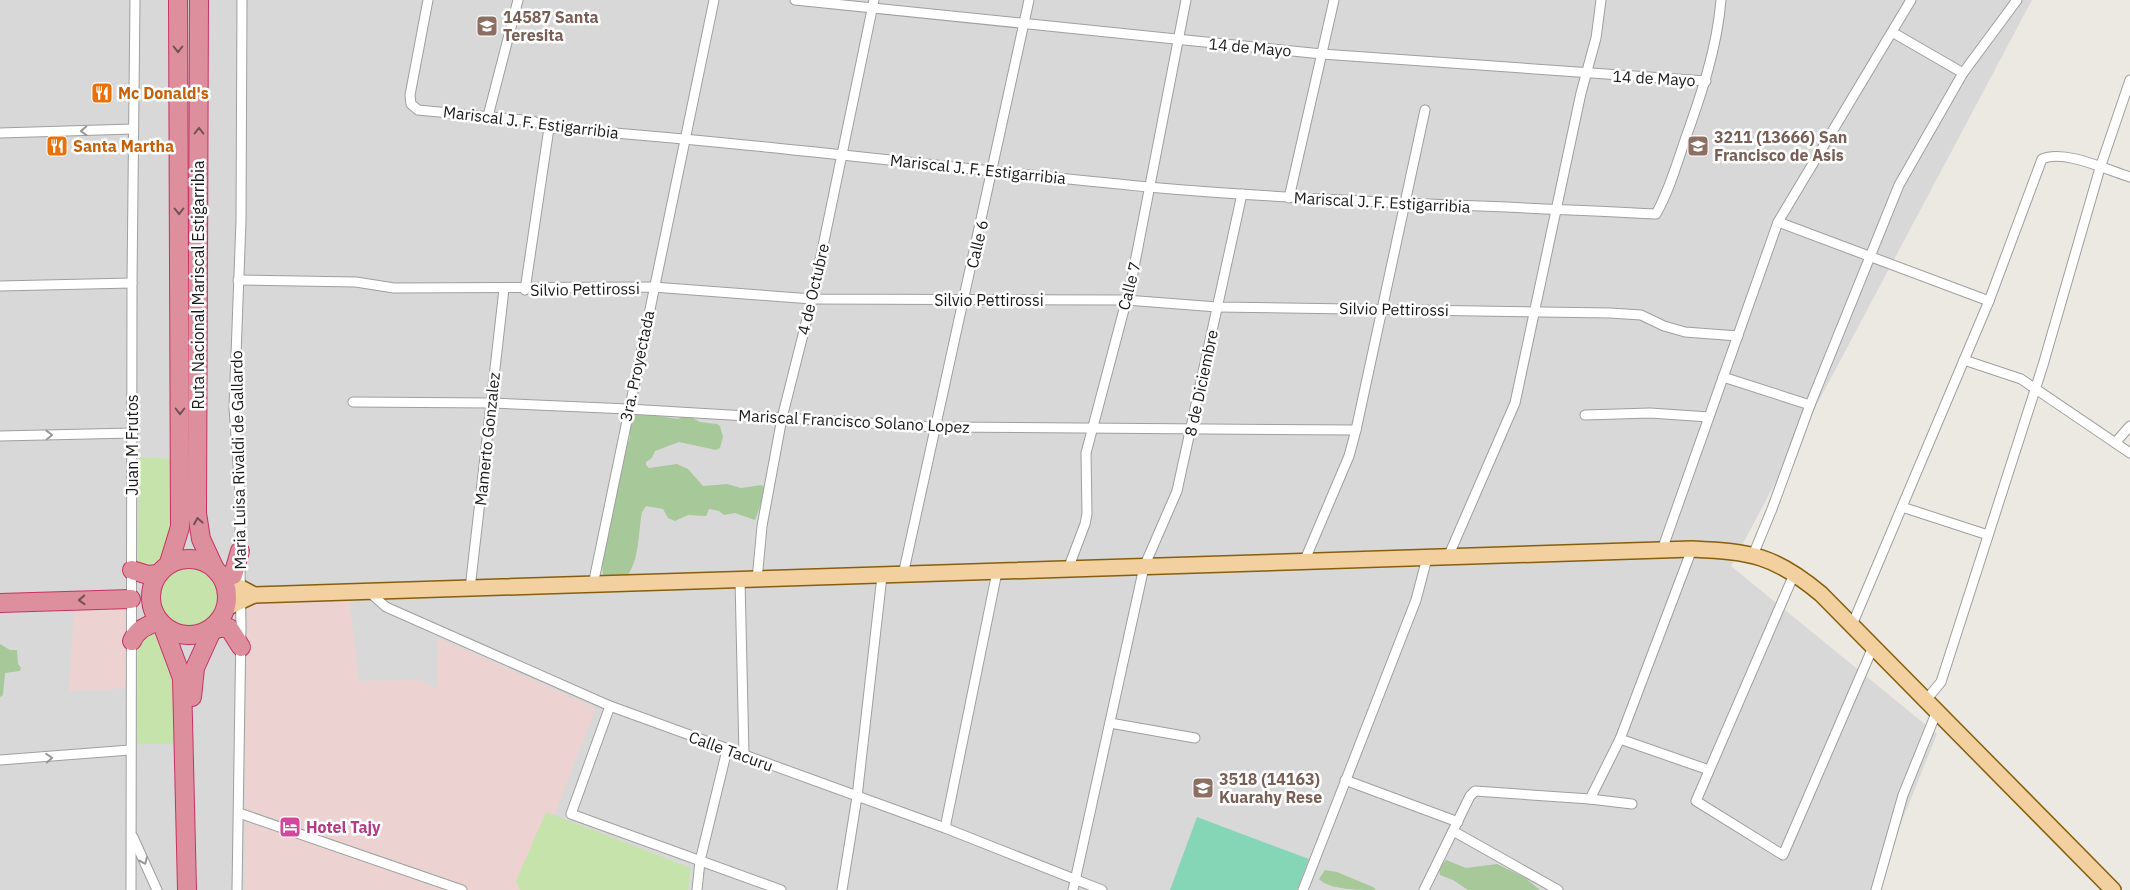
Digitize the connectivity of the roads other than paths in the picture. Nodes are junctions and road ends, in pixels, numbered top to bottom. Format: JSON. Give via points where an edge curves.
{"nodes":[{"id":1,"x":135,"y":0,"type":"edge"},
{"id":2,"x":178,"y":0,"type":"edge"},
{"id":3,"x":198,"y":0,"type":"edge"},
{"id":4,"x":242,"y":0,"type":"edge"},
{"id":5,"x":428,"y":0,"type":"edge"},
{"id":6,"x":518,"y":0,"type":"edge"},
{"id":7,"x":714,"y":0,"type":"edge"},
{"id":8,"x":795,"y":0,"type":"edge"},
{"id":9,"x":1029,"y":0,"type":"edge"},
{"id":10,"x":1186,"y":0,"type":"edge"},
{"id":11,"x":1334,"y":0,"type":"edge"},
{"id":12,"x":1601,"y":0,"type":"edge"},
{"id":13,"x":1721,"y":0,"type":"edge"},
{"id":14,"x":1911,"y":0,"type":"edge"},
{"id":15,"x":2017,"y":0,"type":"edge"},
{"id":16,"x":873,"y":4,"type":"edge"},
{"id":17,"x":1024,"y":24,"type":"junction"},
{"id":18,"x":1892,"y":32,"type":"junction"},
{"id":19,"x":1179,"y":40,"type":"junction"},
{"id":20,"x":1322,"y":54,"type":"junction"},
{"id":21,"x":1963,"y":73,"type":"junction"},
{"id":22,"x":1587,"y":74,"type":"junction"},
{"id":23,"x":2130,"y":80,"type":"edge"},
{"id":24,"x":1706,"y":81,"type":"junction"},
{"id":25,"x":1425,"y":110,"type":"dead end"},
{"id":26,"x":488,"y":116,"type":"junction"},
{"id":27,"x":548,"y":128,"type":"junction"},
{"id":28,"x":133,"y":129,"type":"junction"},
{"id":29,"x":0,"y":133,"type":"edge"},
{"id":30,"x":684,"y":137,"type":"junction"},
{"id":31,"x":842,"y":155,"type":"junction"},
{"id":32,"x":2100,"y":168,"type":"junction"},
{"id":33,"x":993,"y":171,"type":"junction"},
{"id":34,"x":2130,"y":177,"type":"edge"},
{"id":35,"x":1150,"y":187,"type":"junction"},
{"id":36,"x":1242,"y":194,"type":"junction"},
{"id":37,"x":1289,"y":198,"type":"junction"},
{"id":38,"x":1406,"y":204,"type":"junction"},
{"id":39,"x":1556,"y":209,"type":"junction"},
{"id":40,"x":1778,"y":222,"type":"junction"},
{"id":41,"x":1869,"y":256,"type":"junction"},
{"id":42,"x":238,"y":280,"type":"junction"},
{"id":43,"x":132,"y":283,"type":"junction"},
{"id":44,"x":0,"y":286,"type":"edge"},
{"id":45,"x":653,"y":288,"type":"junction"},
{"id":46,"x":504,"y":289,"type":"junction"},
{"id":47,"x":525,"y":290,"type":"junction"},
{"id":48,"x":812,"y":299,"type":"junction"},
{"id":49,"x":964,"y":300,"type":"junction"},
{"id":50,"x":1126,"y":300,"type":"junction"},
{"id":51,"x":1989,"y":302,"type":"junction"},
{"id":52,"x":1217,"y":307,"type":"junction"},
{"id":53,"x":1382,"y":309,"type":"junction"},
{"id":54,"x":1534,"y":311,"type":"junction"},
{"id":55,"x":1738,"y":336,"type":"junction"},
{"id":56,"x":1964,"y":360,"type":"junction"},
{"id":57,"x":1723,"y":377,"type":"junction"},
{"id":58,"x":2035,"y":390,"type":"junction"},
{"id":59,"x":353,"y":402,"type":"dead end"},
{"id":60,"x":491,"y":403,"type":"junction"},
{"id":61,"x":1810,"y":405,"type":"junction"},
{"id":62,"x":628,"y":409,"type":"junction"},
{"id":63,"x":1585,"y":415,"type":"dead end"},
{"id":64,"x":1709,"y":417,"type":"junction"},
{"id":65,"x":782,"y":418,"type":"junction"},
{"id":66,"x":2130,"y":426,"type":"edge"},
{"id":67,"x":936,"y":427,"type":"junction"},
{"id":68,"x":1092,"y":427,"type":"junction"},
{"id":69,"x":1192,"y":428,"type":"junction"},
{"id":70,"x":1356,"y":430,"type":"junction"},
{"id":71,"x":133,"y":433,"type":"junction"},
{"id":72,"x":0,"y":436,"type":"edge"},
{"id":73,"x":2115,"y":443,"type":"junction"},
{"id":74,"x":2130,"y":453,"type":"edge"},
{"id":75,"x":1902,"y":508,"type":"junction"},
{"id":76,"x":1988,"y":535,"type":"junction"},
{"id":77,"x":1692,"y":549,"type":"junction"},
{"id":78,"x":1662,"y":550,"type":"junction"},
{"id":79,"x":240,"y":552,"type":"joint"},
{"id":80,"x":1753,"y":555,"type":"junction"},
{"id":81,"x":1448,"y":557,"type":"junction"},
{"id":82,"x":1427,"y":558,"type":"junction"},
{"id":83,"x":1304,"y":562,"type":"junction"},
{"id":84,"x":1144,"y":567,"type":"junction"},
{"id":85,"x":1068,"y":569,"type":"junction"},
{"id":86,"x":132,"y":570,"type":"junction"},
{"id":87,"x":161,"y":571,"type":"junction"},
{"id":88,"x":997,"y":572,"type":"junction"},
{"id":89,"x":1795,"y":572,"type":"junction"},
{"id":90,"x":903,"y":575,"type":"junction"},
{"id":91,"x":882,"y":576,"type":"junction"},
{"id":92,"x":740,"y":580,"type":"junction"},
{"id":93,"x":756,"y":580,"type":"junction"},
{"id":94,"x":593,"y":585,"type":"junction"},
{"id":95,"x":232,"y":588,"type":"junction"},
{"id":96,"x":470,"y":589,"type":"junction"},
{"id":97,"x":369,"y":592,"type":"junction"},
{"id":98,"x":130,"y":599,"type":"junction"},
{"id":99,"x":0,"y":603,"type":"edge"},
{"id":100,"x":160,"y":621,"type":"junction"},
{"id":101,"x":1852,"y":626,"type":"junction"},
{"id":102,"x":212,"y":629,"type":"junction"},
{"id":103,"x":132,"y":641,"type":"junction"},
{"id":104,"x":241,"y":647,"type":"junction"},
{"id":105,"x":1873,"y":647,"type":"junction"},
{"id":106,"x":1926,"y":700,"type":"junction"},
{"id":107,"x":610,"y":706,"type":"junction"},
{"id":108,"x":1937,"y":711,"type":"junction"},
{"id":109,"x":1110,"y":723,"type":"junction"},
{"id":110,"x":1195,"y":738,"type":"dead end"},
{"id":111,"x":1620,"y":739,"type":"junction"},
{"id":112,"x":130,"y":750,"type":"junction"},
{"id":113,"x":727,"y":750,"type":"junction"},
{"id":114,"x":744,"y":756,"type":"junction"},
{"id":115,"x":0,"y":760,"type":"edge"},
{"id":116,"x":1709,"y":770,"type":"junction"},
{"id":117,"x":1345,"y":780,"type":"junction"},
{"id":118,"x":857,"y":797,"type":"junction"},
{"id":119,"x":1590,"y":799,"type":"junction"},
{"id":120,"x":1632,"y":804,"type":"dead end"},
{"id":121,"x":239,"y":813,"type":"junction"},
{"id":122,"x":1456,"y":826,"type":"junction"},
{"id":123,"x":945,"y":828,"type":"junction"},
{"id":124,"x":131,"y":832,"type":"junction"},
{"id":125,"x":700,"y":861,"type":"junction"},
{"id":126,"x":1076,"y":880,"type":"junction"},
{"id":127,"x":131,"y":890,"type":"edge"},
{"id":128,"x":157,"y":890,"type":"edge"},
{"id":129,"x":187,"y":890,"type":"edge"},
{"id":130,"x":193,"y":890,"type":"edge"},
{"id":131,"x":237,"y":890,"type":"edge"},
{"id":132,"x":462,"y":890,"type":"edge"},
{"id":133,"x":697,"y":890,"type":"edge"},
{"id":134,"x":782,"y":890,"type":"edge"},
{"id":135,"x":842,"y":890,"type":"edge"},
{"id":136,"x":1073,"y":890,"type":"edge"},
{"id":137,"x":1102,"y":890,"type":"edge"},
{"id":138,"x":1303,"y":890,"type":"edge"},
{"id":139,"x":1424,"y":890,"type":"edge"},
{"id":140,"x":1558,"y":890,"type":"edge"},
{"id":141,"x":1876,"y":890,"type":"edge"},
{"id":142,"x":2113,"y":890,"type":"edge"}],
"edges":[{"from":1,"to":28,"type":"street","name":"Juan M Frutos"},
{"from":2,"to":87,"type":"highway","name":"Ruta Nacional Mariscal Estigarribia","one_way":true,"via":[[180,527]]},
{"from":95,"to":3,"type":"highway","name":"Ruta Nacional Mariscal Estigarribia","one_way":true,"via":[[201,539],[197,513]]},
{"from":4,"to":42,"type":"street","name":"Maria Luisa Rivaldi de Gallardo"},
{"from":5,"to":26,"type":"street","name":"Mariscal J. F. Estigarribia","via":[[411,104],[418,110]]},
{"from":6,"to":26,"type":"street"},
{"from":7,"to":30,"type":"street","name":"3ra. Proyectada"},
{"from":8,"to":16,"type":"street","name":"14 de Mayo"},
{"from":9,"to":17,"type":"street","name":"Calle 6"},
{"from":10,"to":19,"type":"street","name":"Calle 7"},
{"from":11,"to":20,"type":"street"},
{"from":12,"to":22,"type":"street"},
{"from":13,"to":24,"type":"street"},
{"from":14,"to":18,"type":"street"},
{"from":15,"to":21,"type":"street"},
{"from":16,"to":17,"type":"street","name":"14 de Mayo"},
{"from":16,"to":31,"type":"street","name":"4 de Octubre"},
{"from":17,"to":19,"type":"street","name":"14 de Mayo"},
{"from":17,"to":33,"type":"street","name":"Calle 6"},
{"from":18,"to":21,"type":"street"},
{"from":18,"to":40,"type":"street"},
{"from":19,"to":20,"type":"street","name":"14 de Mayo"},
{"from":19,"to":35,"type":"street","name":"Calle 7"},
{"from":20,"to":22,"type":"street","name":"14 de Mayo"},
{"from":20,"to":37,"type":"street"},
{"from":21,"to":41,"type":"street","via":[[1899,185]]},
{"from":22,"to":24,"type":"street","name":"14 de Mayo"},
{"from":22,"to":39,"type":"street"},
{"from":23,"to":32,"type":"street"},
{"from":24,"to":39,"type":"street","name":"Mariscal J. F. Estigarribia","via":[[1668,192],[1656,214]]},
{"from":25,"to":38,"type":"street"},
{"from":26,"to":27,"type":"street","name":"Mariscal J. F. Estigarribia","via":[[533,121]]},
{"from":27,"to":30,"type":"street","name":"Mariscal J. F. Estigarribia"},
{"from":27,"to":47,"type":"street"},
{"from":28,"to":29,"type":"street","one_way":true},
{"from":28,"to":43,"type":"street","name":"Juan M Frutos"},
{"from":30,"to":31,"type":"street","name":"Mariscal J. F. Estigarribia"},
{"from":30,"to":45,"type":"street","name":"3ra. Proyectada"},
{"from":31,"to":33,"type":"street","name":"Mariscal J. F. Estigarribia"},
{"from":31,"to":48,"type":"street","name":"4 de Octubre"},
{"from":32,"to":34,"type":"street"},
{"from":32,"to":51,"type":"street","via":[[2066,156],[2051,155],[2042,159]]},
{"from":32,"to":58,"type":"street"},
{"from":33,"to":35,"type":"street","name":"Mariscal J. F. Estigarribia"},
{"from":33,"to":49,"type":"street","name":"Calle 6"},
{"from":35,"to":36,"type":"street","name":"Mariscal J. F. Estigarribia"},
{"from":35,"to":50,"type":"street","name":"Calle 7"},
{"from":36,"to":37,"type":"street","name":"Mariscal J. F. Estigarribia"},
{"from":36,"to":52,"type":"street","name":"8 de Diciembre"},
{"from":37,"to":38,"type":"street","name":"Mariscal J. F. Estigarribia"},
{"from":38,"to":39,"type":"street","name":"Mariscal J. F. Estigarribia"},
{"from":38,"to":53,"type":"street"},
{"from":39,"to":54,"type":"street"},
{"from":40,"to":41,"type":"street"},
{"from":40,"to":55,"type":"street"},
{"from":41,"to":51,"type":"street"},
{"from":41,"to":61,"type":"street"},
{"from":42,"to":46,"type":"street","name":"Silvio Pettirossi","via":[[356,282],[394,288]]},
{"from":42,"to":79,"type":"street","name":"Maria Luisa Rivaldi de Gallardo","via":[[234,408]]},
{"from":43,"to":44,"type":"street"},
{"from":43,"to":71,"type":"street","name":"Juan M Frutos"},
{"from":45,"to":47,"type":"street","name":"Silvio Pettirossi"},
{"from":45,"to":48,"type":"street","name":"Silvio Pettirossi"},
{"from":45,"to":62,"type":"street","name":"3ra. Proyectada"},
{"from":46,"to":47,"type":"street","name":"Silvio Pettirossi"},
{"from":46,"to":60,"type":"street","name":"Mamerto Gonzalez"},
{"from":48,"to":49,"type":"street","name":"Silvio Pettirossi"},
{"from":48,"to":65,"type":"street","name":"4 de Octubre"},
{"from":49,"to":50,"type":"street","name":"Silvio Pettirossi"},
{"from":49,"to":67,"type":"street","name":"Calle 6"},
{"from":50,"to":52,"type":"street","name":"Silvio Pettirossi"},
{"from":50,"to":68,"type":"street","name":"Calle 7"},
{"from":51,"to":56,"type":"street"},
{"from":52,"to":53,"type":"street","name":"Silvio Pettirossi"},
{"from":52,"to":69,"type":"street","name":"8 de Diciembre"},
{"from":53,"to":54,"type":"street","name":"Silvio Pettirossi"},
{"from":53,"to":70,"type":"street"},
{"from":54,"to":55,"type":"street","name":"Silvio Pettirossi","via":[[1641,315],[1685,332]]},
{"from":54,"to":81,"type":"street","via":[[1514,403]]},
{"from":55,"to":57,"type":"street"},
{"from":56,"to":58,"type":"street","via":[[2020,380]]},
{"from":56,"to":75,"type":"street"},
{"from":57,"to":61,"type":"street"},
{"from":57,"to":64,"type":"street"},
{"from":58,"to":73,"type":"street"},
{"from":58,"to":76,"type":"street"},
{"from":59,"to":60,"type":"street","name":"Mariscal Francisco Solano Lopez"},
{"from":60,"to":62,"type":"street","name":"Mariscal Francisco Solano Lopez"},
{"from":60,"to":96,"type":"street","name":"Mamerto Gonzalez"},
{"from":61,"to":80,"type":"street"},
{"from":62,"to":65,"type":"street","name":"Mariscal Francisco Solano Lopez"},
{"from":62,"to":94,"type":"street","name":"3ra. Proyectada"},
{"from":63,"to":64,"type":"street"},
{"from":64,"to":78,"type":"street"},
{"from":65,"to":67,"type":"street","name":"Mariscal Francisco Solano Lopez"},
{"from":65,"to":93,"type":"street","name":"4 de Octubre","via":[[762,526]]},
{"from":66,"to":73,"type":"street"},
{"from":67,"to":68,"type":"street","name":"Mariscal Francisco Solano Lopez"},
{"from":67,"to":90,"type":"street","name":"Calle 6"},
{"from":68,"to":69,"type":"street","name":"Mariscal Francisco Solano Lopez"},
{"from":68,"to":85,"type":"street","name":"Calle 7","via":[[1086,453],[1087,514]]},
{"from":69,"to":70,"type":"street","name":"Mariscal Francisco Solano Lopez"},
{"from":69,"to":84,"type":"street","name":"8 de Diciembre","via":[[1178,491]]},
{"from":70,"to":83,"type":"street","via":[[1349,456]]},
{"from":72,"to":71,"type":"street","one_way":true},
{"from":71,"to":86,"type":"street","name":"Juan M Frutos"},
{"from":73,"to":74,"type":"street"},
{"from":75,"to":76,"type":"street"},
{"from":75,"to":101,"type":"street"},
{"from":76,"to":106,"type":"street","via":[[1941,682]]},
{"from":77,"to":78,"type":"main road"},
{"from":77,"to":80,"type":"main road"},
{"from":77,"to":111,"type":"street"},
{"from":78,"to":81,"type":"main road"},
{"from":79,"to":95,"type":"highway","via":[[233,575],[224,577]]},
{"from":80,"to":89,"type":"main road","via":[[1770,559]]},
{"from":81,"to":82,"type":"main road"},
{"from":82,"to":83,"type":"main road"},
{"from":82,"to":117,"type":"street","via":[[1416,600]]},
{"from":83,"to":84,"type":"main road"},
{"from":84,"to":85,"type":"main road"},
{"from":84,"to":109,"type":"street","name":"8 de Diciembre"},
{"from":85,"to":88,"type":"main road"},
{"from":86,"to":87,"type":"highway","via":[[148,575]]},
{"from":86,"to":98,"type":"street","name":"Juan M Frutos"},
{"from":87,"to":95,"type":"highway","via":[[192,558]]},
{"from":87,"to":98,"type":"highway"},
{"from":87,"to":100,"type":"highway","via":[[152,585],[151,602]]},
{"from":88,"to":90,"type":"main road"},
{"from":88,"to":123,"type":"street"},
{"from":89,"to":101,"type":"main road"},
{"from":89,"to":116,"type":"street"},
{"from":90,"to":91,"type":"main road"},
{"from":91,"to":93,"type":"main road"},
{"from":91,"to":118,"type":"street"},
{"from":92,"to":93,"type":"main road"},
{"from":92,"to":94,"type":"main road"},
{"from":92,"to":114,"type":"street"},
{"from":94,"to":96,"type":"main road"},
{"from":95,"to":97,"type":"main road"},
{"from":95,"to":102,"type":"highway"},
{"from":95,"to":104,"type":"street"},
{"from":96,"to":97,"type":"main road"},
{"from":97,"to":107,"type":"street","name":"Calle Tacuru","via":[[386,607]]},
{"from":98,"to":99,"type":"highway","one_way":true},
{"from":98,"to":100,"type":"highway"},
{"from":98,"to":103,"type":"street","name":"Juan M Frutos"},
{"from":100,"to":102,"type":"highway","via":[[174,632],[188,635]]},
{"from":100,"to":103,"type":"highway","via":[[143,627]]},
{"from":100,"to":129,"type":"highway","via":[[182,678]]},
{"from":101,"to":105,"type":"main road"},
{"from":102,"to":104,"type":"highway","via":[[229,628]]},
{"from":102,"to":130,"type":"highway","via":[[195,668],[192,685]]},
{"from":103,"to":112,"type":"street","name":"Juan M Frutos"},
{"from":104,"to":121,"type":"street"},
{"from":105,"to":106,"type":"main road"},
{"from":105,"to":116,"type":"street","via":[[1783,855],[1696,801]]},
{"from":106,"to":108,"type":"main road"},
{"from":107,"to":113,"type":"street","name":"Calle Tacuru"},
{"from":107,"to":125,"type":"street","via":[[571,814]]},
{"from":108,"to":141,"type":"street","via":[[1903,795]]},
{"from":108,"to":142,"type":"main road"},
{"from":109,"to":110,"type":"street"},
{"from":109,"to":126,"type":"street","name":"8 de Diciembre"},
{"from":111,"to":116,"type":"street"},
{"from":111,"to":119,"type":"street"},
{"from":115,"to":112,"type":"street","one_way":true},
{"from":112,"to":124,"type":"street","name":"Juan M Frutos"},
{"from":113,"to":114,"type":"street","name":"Calle Tacuru"},
{"from":113,"to":125,"type":"street"},
{"from":114,"to":118,"type":"street","name":"Calle Tacuru"},
{"from":117,"to":122,"type":"street"},
{"from":117,"to":138,"type":"street"},
{"from":118,"to":123,"type":"street","name":"Calle Tacuru"},
{"from":118,"to":135,"type":"street"},
{"from":119,"to":120,"type":"street"},
{"from":119,"to":122,"type":"street","via":[[1475,791]]},
{"from":121,"to":131,"type":"street"},
{"from":121,"to":132,"type":"street"},
{"from":122,"to":139,"type":"street"},
{"from":122,"to":140,"type":"street"},
{"from":123,"to":126,"type":"street","name":"Calle Tacuru"},
{"from":124,"to":127,"type":"street","name":"Juan M Frutos"},
{"from":124,"to":128,"type":"street","one_way":true},
{"from":125,"to":133,"type":"street"},
{"from":125,"to":134,"type":"street"},
{"from":126,"to":136,"type":"street","name":"8 de Diciembre"},
{"from":126,"to":137,"type":"street","name":"Calle Tacuru"}]}
